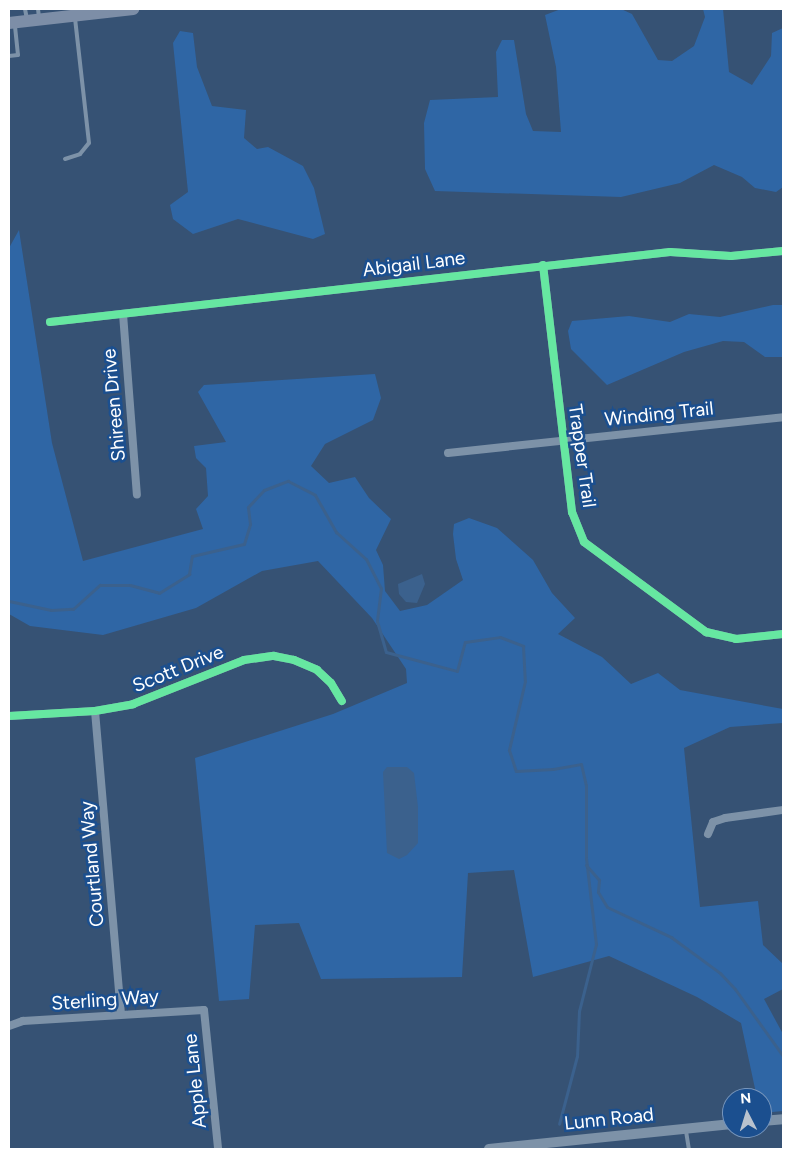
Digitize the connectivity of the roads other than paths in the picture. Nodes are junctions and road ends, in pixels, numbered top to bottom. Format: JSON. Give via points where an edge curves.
{"nodes":[{"id":1,"x":133,"y":9,"type":"edge"},
{"id":2,"x":75,"y":16,"type":"junction"},
{"id":3,"x":26,"y":17,"type":"edge"},
{"id":4,"x":9,"y":56,"type":"edge"},
{"id":5,"x":65,"y":159,"type":"dead end"},
{"id":6,"x":783,"y":251,"type":"edge"},
{"id":7,"x":543,"y":265,"type":"junction"},
{"id":8,"x":123,"y":314,"type":"junction"},
{"id":9,"x":50,"y":322,"type":"dead end"},
{"id":10,"x":783,"y":417,"type":"edge"},
{"id":11,"x":562,"y":441,"type":"junction"},
{"id":12,"x":448,"y":453,"type":"dead end"},
{"id":13,"x":137,"y":494,"type":"dead end"},
{"id":14,"x":783,"y":634,"type":"edge"},
{"id":15,"x":342,"y":701,"type":"dead end"},
{"id":16,"x":95,"y":711,"type":"junction"},
{"id":17,"x":9,"y":716,"type":"edge"},
{"id":18,"x":783,"y":810,"type":"edge"},
{"id":19,"x":708,"y":834,"type":"dead end"},
{"id":20,"x":204,"y":1010,"type":"joint"},
{"id":21,"x":121,"y":1014,"type":"junction"},
{"id":22,"x":9,"y":1026,"type":"edge"},
{"id":23,"x":722,"y":1125,"type":"edge"},
{"id":24,"x":686,"y":1129,"type":"junction"},
{"id":25,"x":218,"y":1149,"type":"edge"},
{"id":26,"x":489,"y":1149,"type":"edge"},
{"id":27,"x":689,"y":1149,"type":"edge"}],
"edges":[{"from":1,"to":2,"type":"main road"},
{"from":2,"to":3,"type":"main road"},
{"from":2,"to":5,"type":"lane","via":[[89,143],[80,154]]},
{"from":3,"to":4,"type":"lane","via":[[18,55]]},
{"from":6,"to":7,"type":"street","name":"Abigail Lane","via":[[731,256],[670,252]]},
{"from":7,"to":8,"type":"street","name":"Abigail Lane"},
{"from":7,"to":11,"type":"street","name":"Trapper Trail"},
{"from":8,"to":9,"type":"street","name":"Abigail Lane"},
{"from":8,"to":13,"type":"street","name":"Shireen Drive"},
{"from":10,"to":11,"type":"street","name":"Winding Trail"},
{"from":11,"to":12,"type":"street","name":"Winding Trail"},
{"from":11,"to":14,"type":"street","name":"Trapper Trail","via":[[572,512],[584,542],[706,632],[736,639]]},
{"from":15,"to":16,"type":"street","name":"Scott Drive","via":[[331,683],[317,670],[274,656],[244,660],[132,704]]},
{"from":16,"to":17,"type":"street","name":"Scott Drive"},
{"from":16,"to":21,"type":"street","name":"Courtland Way"},
{"from":18,"to":19,"type":"street","via":[[725,818],[713,822]]},
{"from":20,"to":21,"type":"street","name":"Sterling Way"},
{"from":20,"to":25,"type":"street","name":"Apple Lane"},
{"from":21,"to":22,"type":"street","name":"Sterling Way","via":[[23,1021]]},
{"from":23,"to":24,"type":"street","name":"Lunn Road"},
{"from":24,"to":26,"type":"street","name":"Lunn Road"},
{"from":24,"to":27,"type":"lane"}]}
